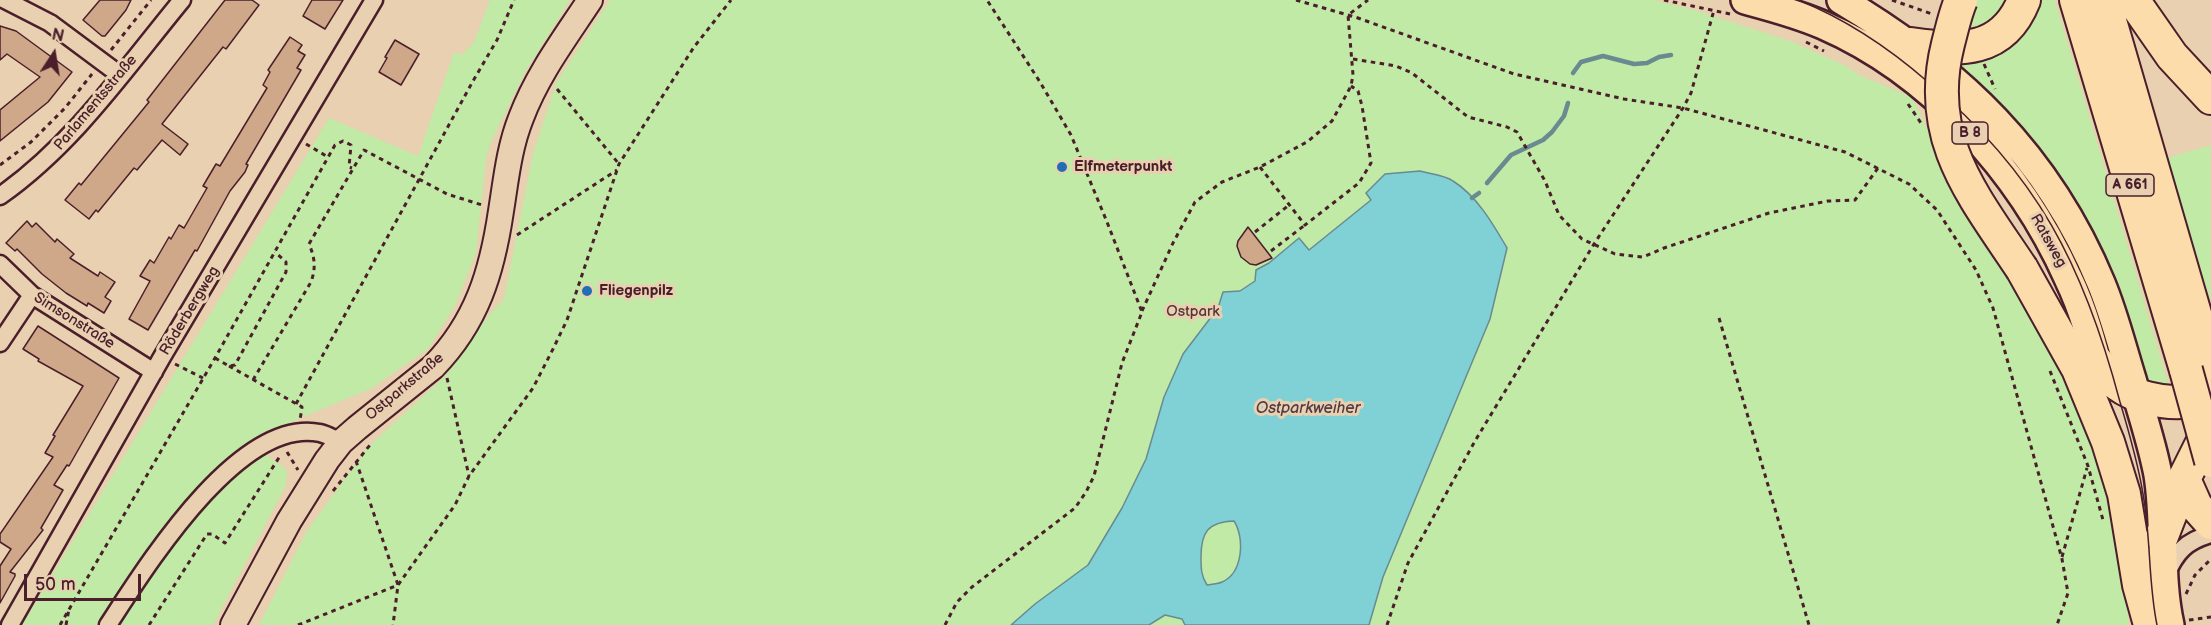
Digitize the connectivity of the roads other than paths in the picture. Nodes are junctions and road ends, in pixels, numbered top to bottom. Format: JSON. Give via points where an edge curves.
{"nodes":[{"id":1,"x":5,"y":0,"type":"edge"},
{"id":2,"x":182,"y":0,"type":"edge"},
{"id":3,"x":375,"y":0,"type":"edge"},
{"id":4,"x":591,"y":0,"type":"edge"},
{"id":5,"x":1841,"y":0,"type":"edge"},
{"id":6,"x":1961,"y":0,"type":"edge"},
{"id":7,"x":2024,"y":0,"type":"edge"},
{"id":8,"x":2076,"y":0,"type":"edge"},
{"id":9,"x":2104,"y":0,"type":"edge"},
{"id":10,"x":2133,"y":0,"type":"edge"},
{"id":11,"x":1738,"y":7,"type":"edge"},
{"id":12,"x":1911,"y":44,"type":"junction"},
{"id":13,"x":120,"y":75,"type":"junction"},
{"id":14,"x":2211,"y":98,"type":"edge"},
{"id":15,"x":0,"y":196,"type":"edge"},
{"id":16,"x":0,"y":264,"type":"edge"},
{"id":17,"x":32,"y":295,"type":"junction"},
{"id":18,"x":0,"y":343,"type":"edge"},
{"id":19,"x":2097,"y":362,"type":"junction"},
{"id":20,"x":2202,"y":367,"type":"edge"},
{"id":21,"x":154,"y":372,"type":"junction"},
{"id":22,"x":2136,"y":394,"type":"junction"},
{"id":23,"x":2211,"y":397,"type":"edge"},
{"id":24,"x":2211,"y":425,"type":"edge"},
{"id":25,"x":341,"y":442,"type":"junction"},
{"id":26,"x":2211,"y":461,"type":"edge"},
{"id":27,"x":2184,"y":479,"type":"junction"},
{"id":28,"x":2211,"y":523,"type":"edge"},
{"id":29,"x":2211,"y":534,"type":"edge"},
{"id":30,"x":2162,"y":536,"type":"junction"},
{"id":31,"x":2164,"y":579,"type":"junction"},
{"id":32,"x":2162,"y":623,"type":"edge"},
{"id":33,"x":10,"y":625,"type":"edge"},
{"id":34,"x":108,"y":625,"type":"edge"},
{"id":35,"x":233,"y":625,"type":"edge"}],
"edges":[{"from":1,"to":13,"type":"street","via":[[50,23]]},
{"from":2,"to":13,"type":"street","name":"Parlamentsstraße"},
{"from":3,"to":21,"type":"street","name":"Röderbergweg"},
{"from":4,"to":25,"type":"street","name":"Ostparkstraße","via":[[542,73],[520,118],[487,279],[477,304],[458,337],[433,367]]},
{"from":5,"to":12,"type":"main road","name":"Ratsweg","number":"B 8"},
{"from":6,"to":32,"type":"highway","bridge":true,"via":[[1944,66],[1942,96],[1945,129],[1956,164],[2022,269],[2078,369],[2124,494],[2139,585]]},
{"from":7,"to":12,"type":"highway","via":[[2009,27],[1976,46],[1951,49]]},
{"from":8,"to":20,"type":"highway","number":"A 661"},
{"from":9,"to":20,"type":"highway","number":"A 661"},
{"from":10,"to":14,"type":"highway","via":[[2172,56]]},
{"from":11,"to":19,"type":"main road","name":"Ratsweg","number":"B 8","via":[[1780,10],[1823,25],[1866,48],[1927,92],[1977,139],[2043,228],[2081,308]]},
{"from":12,"to":22,"type":"main road","name":"Ratsweg","number":"B 8","via":[[1956,80],[1996,120],[2060,205],[2101,284]]},
{"from":13,"to":15,"type":"street","name":"Parlamentsstraße","via":[[67,140]]},
{"from":16,"to":17,"type":"street","name":"Simsonstraße"},
{"from":17,"to":18,"type":"street"},
{"from":17,"to":21,"type":"street","name":"Simsonstraße"},
{"from":19,"to":22,"type":"highway","via":[[2109,378]]},
{"from":19,"to":32,"type":"main road","name":"Ratsweg","number":"B 8"},
{"from":20,"to":26,"type":"highway","number":"A 661","bridge":true},
{"from":21,"to":33,"type":"street","name":"Röderbergweg"},
{"from":22,"to":23,"type":"highway","via":[[2178,404]]},
{"from":22,"to":30,"type":"main road","name":"Ratsweg","number":"B 8","via":[[2158,476]]},
{"from":24,"to":27,"type":"highway"},
{"from":25,"to":34,"type":"street","via":[[318,433],[299,432],[279,437],[244,457],[194,504]]},
{"from":25,"to":35,"type":"street","name":"Ostparkstraße","via":[[311,483]]},
{"from":27,"to":28,"type":"highway","via":[[2196,506]]},
{"from":27,"to":30,"type":"highway"},
{"from":29,"to":31,"type":"street","via":[[2186,544]]},
{"from":30,"to":31,"type":"main road","name":"Ratsweg","number":"B 8"},
{"from":31,"to":32,"type":"main road","name":"Ratsweg","number":"B 8"}]}
